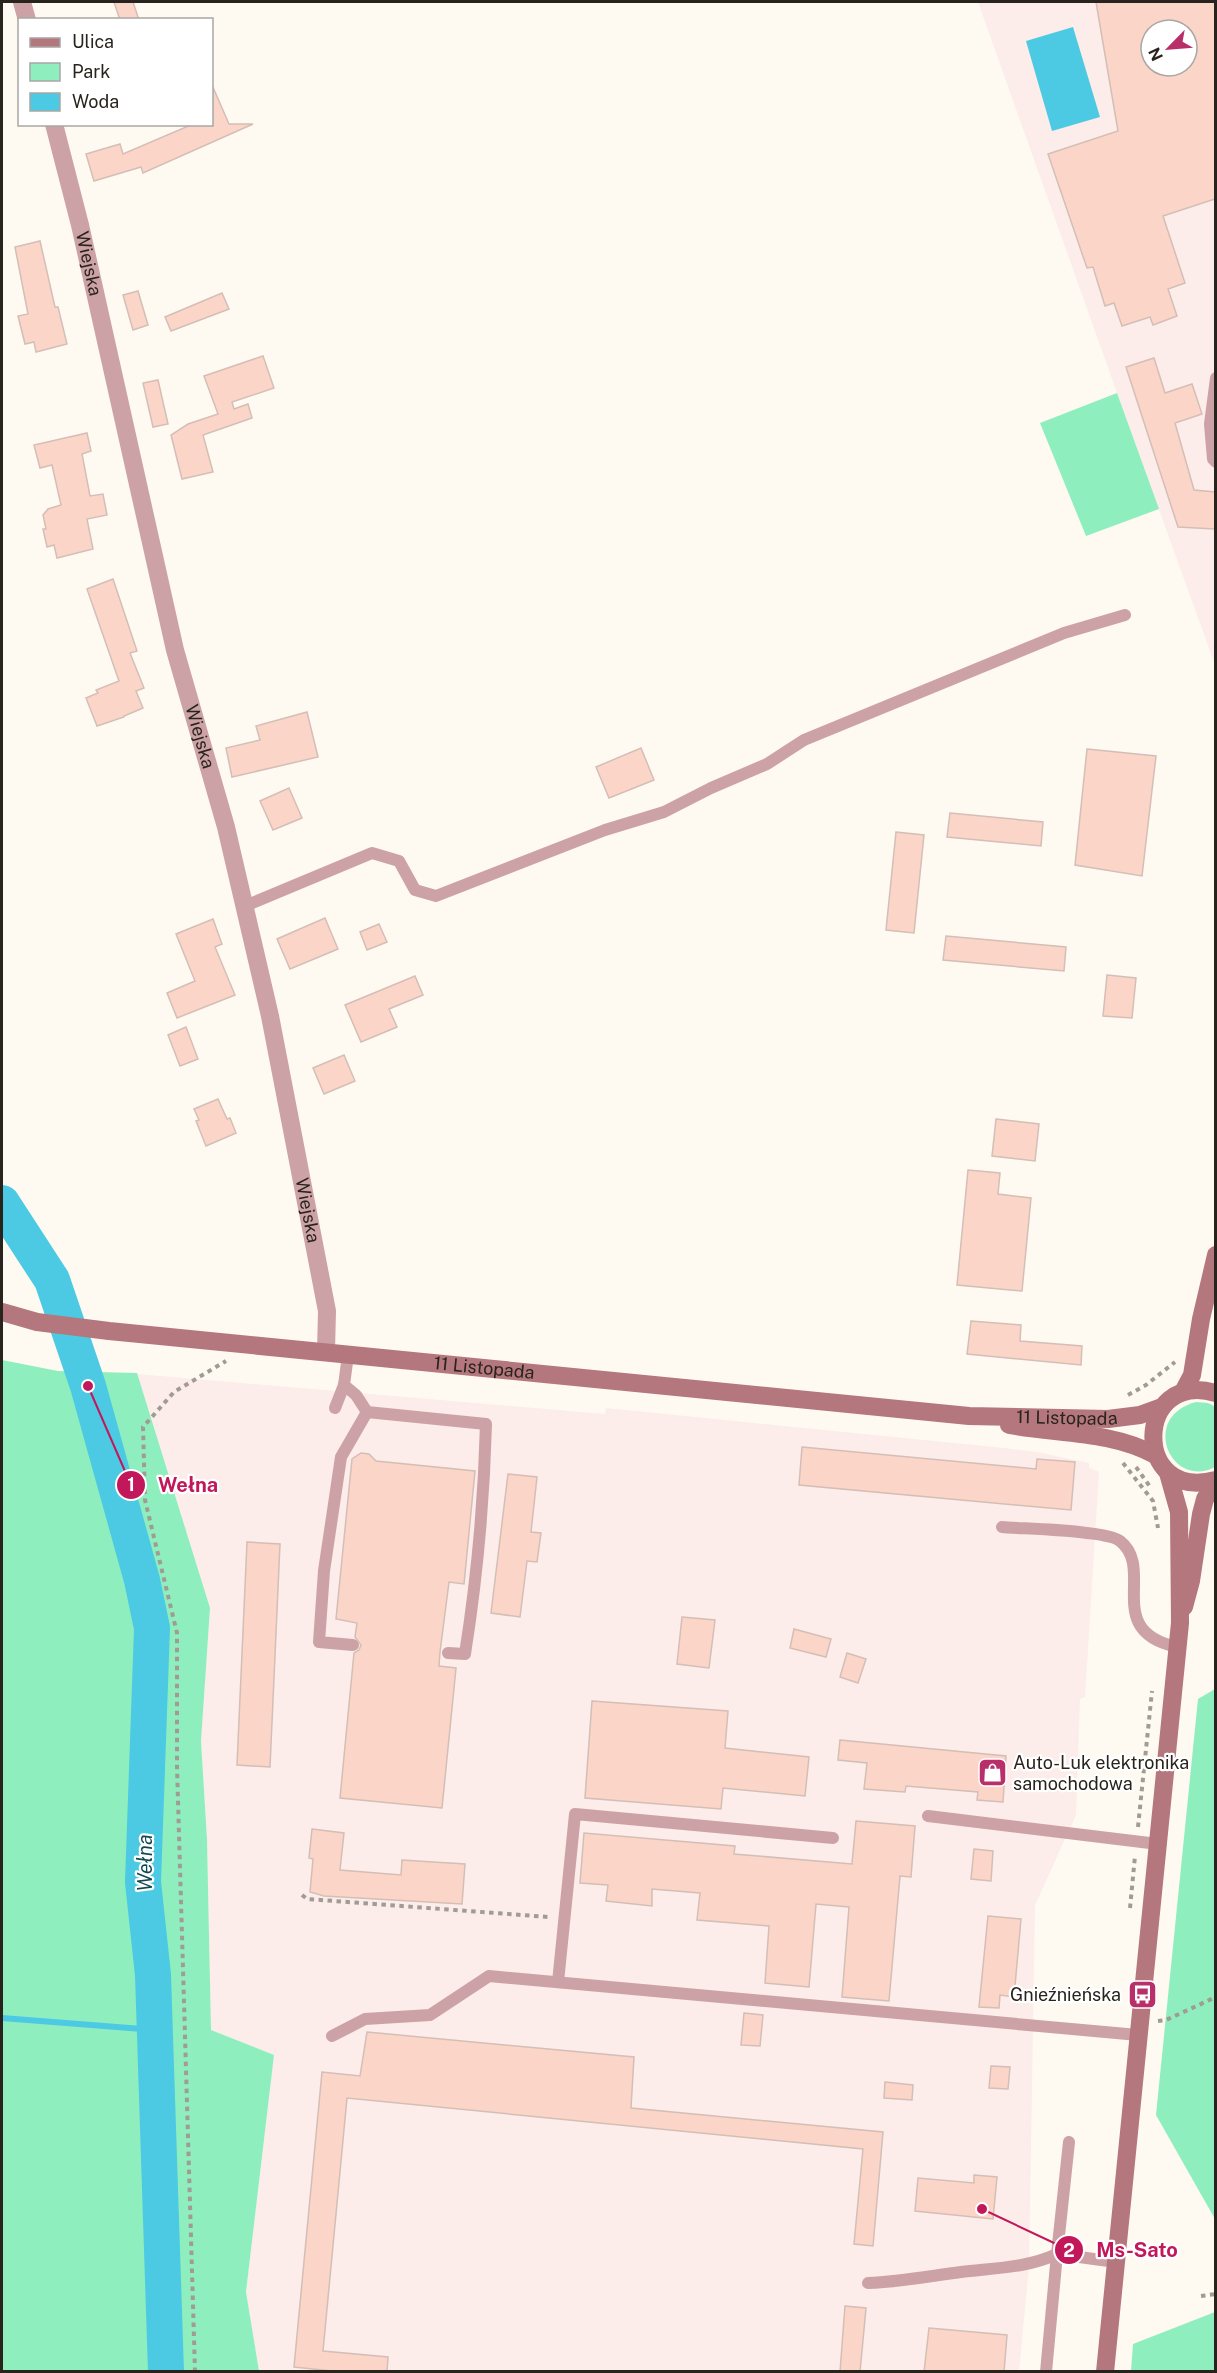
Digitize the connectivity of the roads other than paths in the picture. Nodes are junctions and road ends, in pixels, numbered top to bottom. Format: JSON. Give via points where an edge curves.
{"nodes":[{"id":1,"x":22,"y":2,"type":"edge"},
{"id":2,"x":26,"y":18,"type":"edge"},
{"id":3,"x":55,"y":126,"type":"edge"},
{"id":4,"x":1215,"y":378,"type":"edge"},
{"id":5,"x":1215,"y":462,"type":"edge"},
{"id":6,"x":1125,"y":615,"type":"dead end"},
{"id":7,"x":245,"y":906,"type":"junction"},
{"id":8,"x":1215,"y":1255,"type":"edge"},
{"id":9,"x":2,"y":1312,"type":"edge"},
{"id":10,"x":326,"y":1351,"type":"junction"},
{"id":11,"x":348,"y":1355,"type":"junction"},
{"id":12,"x":344,"y":1385,"type":"junction"},
{"id":13,"x":1183,"y":1392,"type":"junction"},
{"id":14,"x":1215,"y":1393,"type":"edge"},
{"id":15,"x":1162,"y":1407,"type":"junction"},
{"id":16,"x":335,"y":1408,"type":"dead end"},
{"id":17,"x":368,"y":1412,"type":"junction"},
{"id":18,"x":969,"y":1416,"type":"junction"},
{"id":19,"x":1155,"y":1455,"type":"junction"},
{"id":20,"x":1168,"y":1473,"type":"junction"},
{"id":21,"x":1215,"y":1481,"type":"edge"},
{"id":22,"x":1002,"y":1527,"type":"dead end"},
{"id":23,"x":1180,"y":1623,"type":"junction"},
{"id":24,"x":353,"y":1645,"type":"dead end"},
{"id":25,"x":1177,"y":1647,"type":"junction"},
{"id":26,"x":448,"y":1653,"type":"dead end"},
{"id":27,"x":928,"y":1816,"type":"dead end"},
{"id":28,"x":833,"y":1838,"type":"dead end"},
{"id":29,"x":1158,"y":1844,"type":"junction"},
{"id":30,"x":558,"y":1982,"type":"junction"},
{"id":31,"x":1139,"y":2029,"type":"junction"},
{"id":32,"x":332,"y":2036,"type":"dead end"},
{"id":33,"x":1068,"y":2142,"type":"dead end"},
{"id":34,"x":1057,"y":2254,"type":"junction"},
{"id":35,"x":1116,"y":2262,"type":"junction"},
{"id":36,"x":868,"y":2283,"type":"dead end"},
{"id":37,"x":1046,"y":2372,"type":"edge"},
{"id":38,"x":1105,"y":2372,"type":"edge"}],
"edges":[{"from":1,"to":2,"type":"street"},
{"from":3,"to":7,"type":"street","name":"Wiejska","via":[[175,650]]},
{"from":4,"to":5,"type":"lane","via":[[1210,424]]},
{"from":6,"to":7,"type":"lane","via":[[1064,633],[804,740],[767,764],[664,812],[605,830],[436,896],[415,890],[399,861],[372,853]]},
{"from":7,"to":10,"type":"street","name":"Wiejska","via":[[327,1311]]},
{"from":8,"to":13,"type":"main road","via":[[1192,1375]]},
{"from":9,"to":10,"type":"main road","name":"11 Listopada","via":[[37,1322],[109,1331]]},
{"from":10,"to":11,"type":"main road","name":"11 Listopada"},
{"from":11,"to":12,"type":"lane"},
{"from":11,"to":18,"type":"main road","name":"11 Listopada"},
{"from":12,"to":16,"type":"lane"},
{"from":12,"to":17,"type":"lane"},
{"from":13,"to":14,"type":"main road"},
{"from":13,"to":15,"type":"main road","name":"11 Listopada"},
{"from":15,"to":18,"type":"main road","name":"11 Listopada","via":[[1140,1415],[1108,1419]]},
{"from":15,"to":19,"type":"main road","via":[[1152,1430]]},
{"from":17,"to":24,"type":"lane","via":[[341,1457],[324,1572],[319,1642]]},
{"from":17,"to":26,"type":"lane","via":[[486,1424],[485,1472],[465,1654]]},
{"from":18,"to":19,"type":"main road","name":"11 Listopada","via":[[1113,1440],[1136,1445]]},
{"from":19,"to":20,"type":"main road"},
{"from":20,"to":21,"type":"main road","via":[[1192,1483]]},
{"from":20,"to":23,"type":"main road","via":[[1179,1512]]},
{"from":21,"to":23,"type":"main road","via":[[1201,1514]]},
{"from":22,"to":25,"type":"lane","via":[[1119,1540],[1132,1563],[1135,1612],[1142,1628],[1152,1639]]},
{"from":23,"to":25,"type":"main road"},
{"from":25,"to":29,"type":"main road"},
{"from":27,"to":29,"type":"lane"},
{"from":28,"to":30,"type":"lane","via":[[575,1814]]},
{"from":29,"to":31,"type":"main road"},
{"from":30,"to":31,"type":"lane"},
{"from":30,"to":32,"type":"lane","via":[[489,1976],[430,2015],[364,2019]]},
{"from":31,"to":35,"type":"main road"},
{"from":33,"to":34,"type":"lane"},
{"from":34,"to":35,"type":"lane"},
{"from":34,"to":36,"type":"lane","via":[[1038,2263]]},
{"from":34,"to":37,"type":"lane"},
{"from":35,"to":38,"type":"main road"}]}
